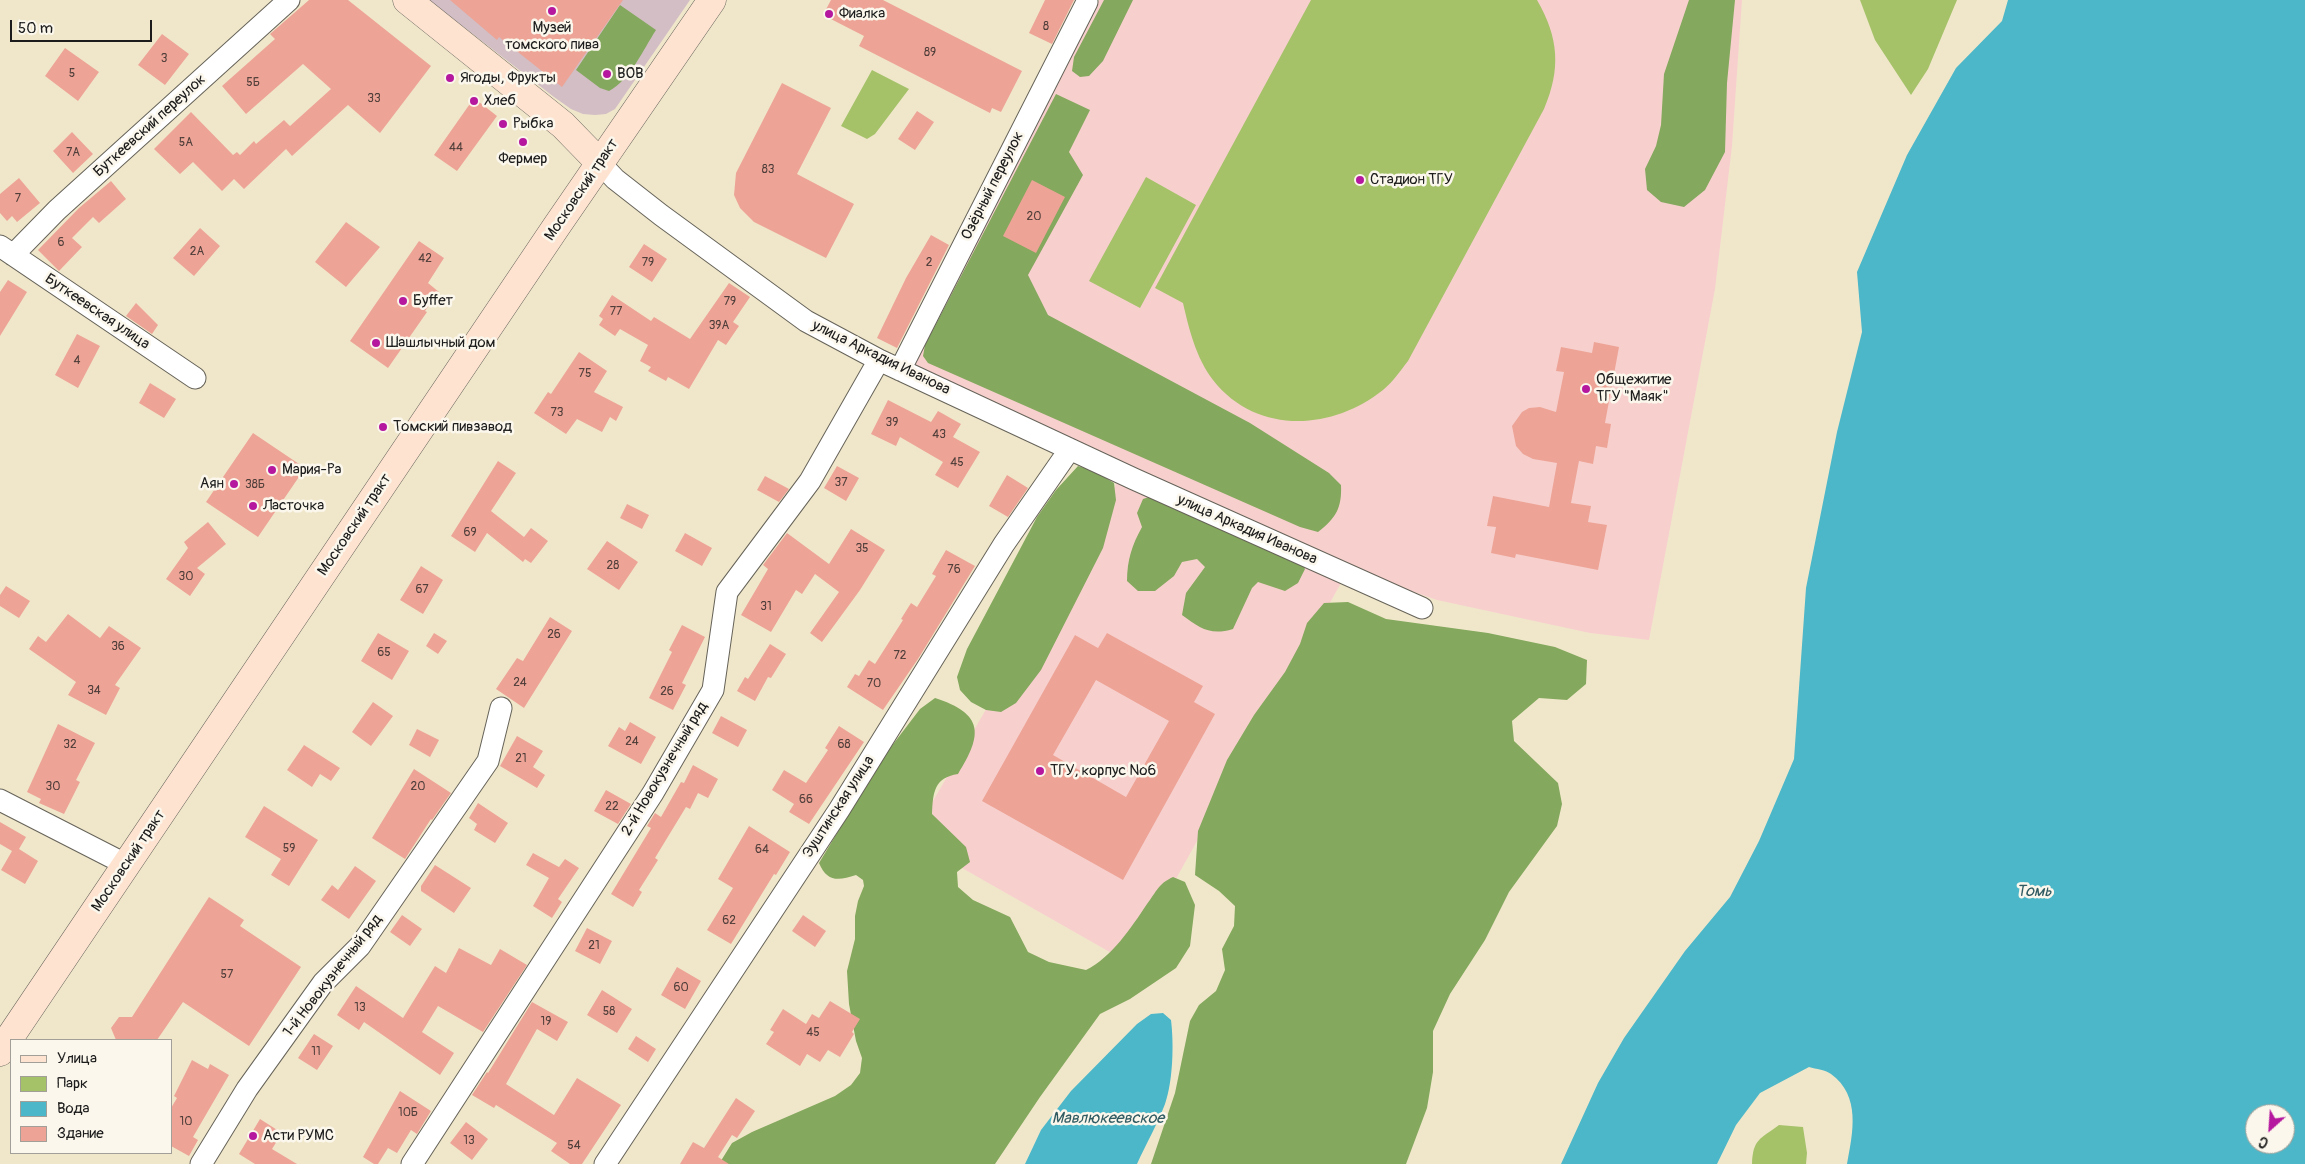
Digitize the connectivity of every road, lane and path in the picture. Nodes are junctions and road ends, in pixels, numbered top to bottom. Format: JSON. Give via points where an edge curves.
{"nodes":[{"id":1,"x":289,"y":0,"type":"edge"},
{"id":2,"x":407,"y":0,"type":"edge"},
{"id":3,"x":712,"y":0,"type":"edge"},
{"id":4,"x":1087,"y":2,"type":"dead end"},
{"id":5,"x":600,"y":163,"type":"junction"},
{"id":6,"x":7,"y":251,"type":"edge"},
{"id":7,"x":879,"y":360,"type":"junction"},
{"id":8,"x":900,"y":370,"type":"junction"},
{"id":9,"x":194,"y":378,"type":"dead end"},
{"id":10,"x":1070,"y":449,"type":"junction"},
{"id":11,"x":1422,"y":608,"type":"dead end"},
{"id":12,"x":501,"y":708,"type":"dead end"},
{"id":13,"x":0,"y":800,"type":"edge"},
{"id":14,"x":127,"y":865,"type":"junction"},
{"id":15,"x":0,"y":1052,"type":"edge"},
{"id":16,"x":201,"y":1164,"type":"edge"},
{"id":17,"x":412,"y":1164,"type":"edge"},
{"id":18,"x":605,"y":1164,"type":"edge"}],
"edges":[{"from":1,"to":6,"type":"street","name":"Буткеевский переулок","via":[[57,210]]},
{"from":2,"to":5,"type":"main road","name":"улица Аркадия Иванова","via":[[563,124]]},
{"from":3,"to":5,"type":"main road","name":"Московский тракт"},
{"from":4,"to":8,"type":"street","name":"Озёрный переулок"},
{"from":5,"to":7,"type":"street","name":"улица Аркадия Иванова","via":[[615,179],[806,321]]},
{"from":5,"to":14,"type":"main road","name":"Московский тракт"},
{"from":6,"to":9,"type":"street","name":"Буткеевская улица"},
{"from":7,"to":8,"type":"street","name":"улица Аркадия Иванова"},
{"from":7,"to":17,"type":"street","name":"2-й Новокузнечный ряд","via":[[810,481],[728,592],[713,690],[709,698],[653,793]]},
{"from":8,"to":10,"type":"street","name":"улица Аркадия Иванова"},
{"from":10,"to":11,"type":"street","name":"улица Аркадия Иванова"},
{"from":10,"to":18,"type":"street","name":"Эуштинская улица","via":[[1004,544],[838,810]]},
{"from":12,"to":16,"type":"street","name":"1-й Новокузнечный ряд","via":[[488,761],[360,946],[323,983],[247,1089]]},
{"from":13,"to":14,"type":"street"},
{"from":14,"to":15,"type":"main road","name":"Московский тракт"}]}
